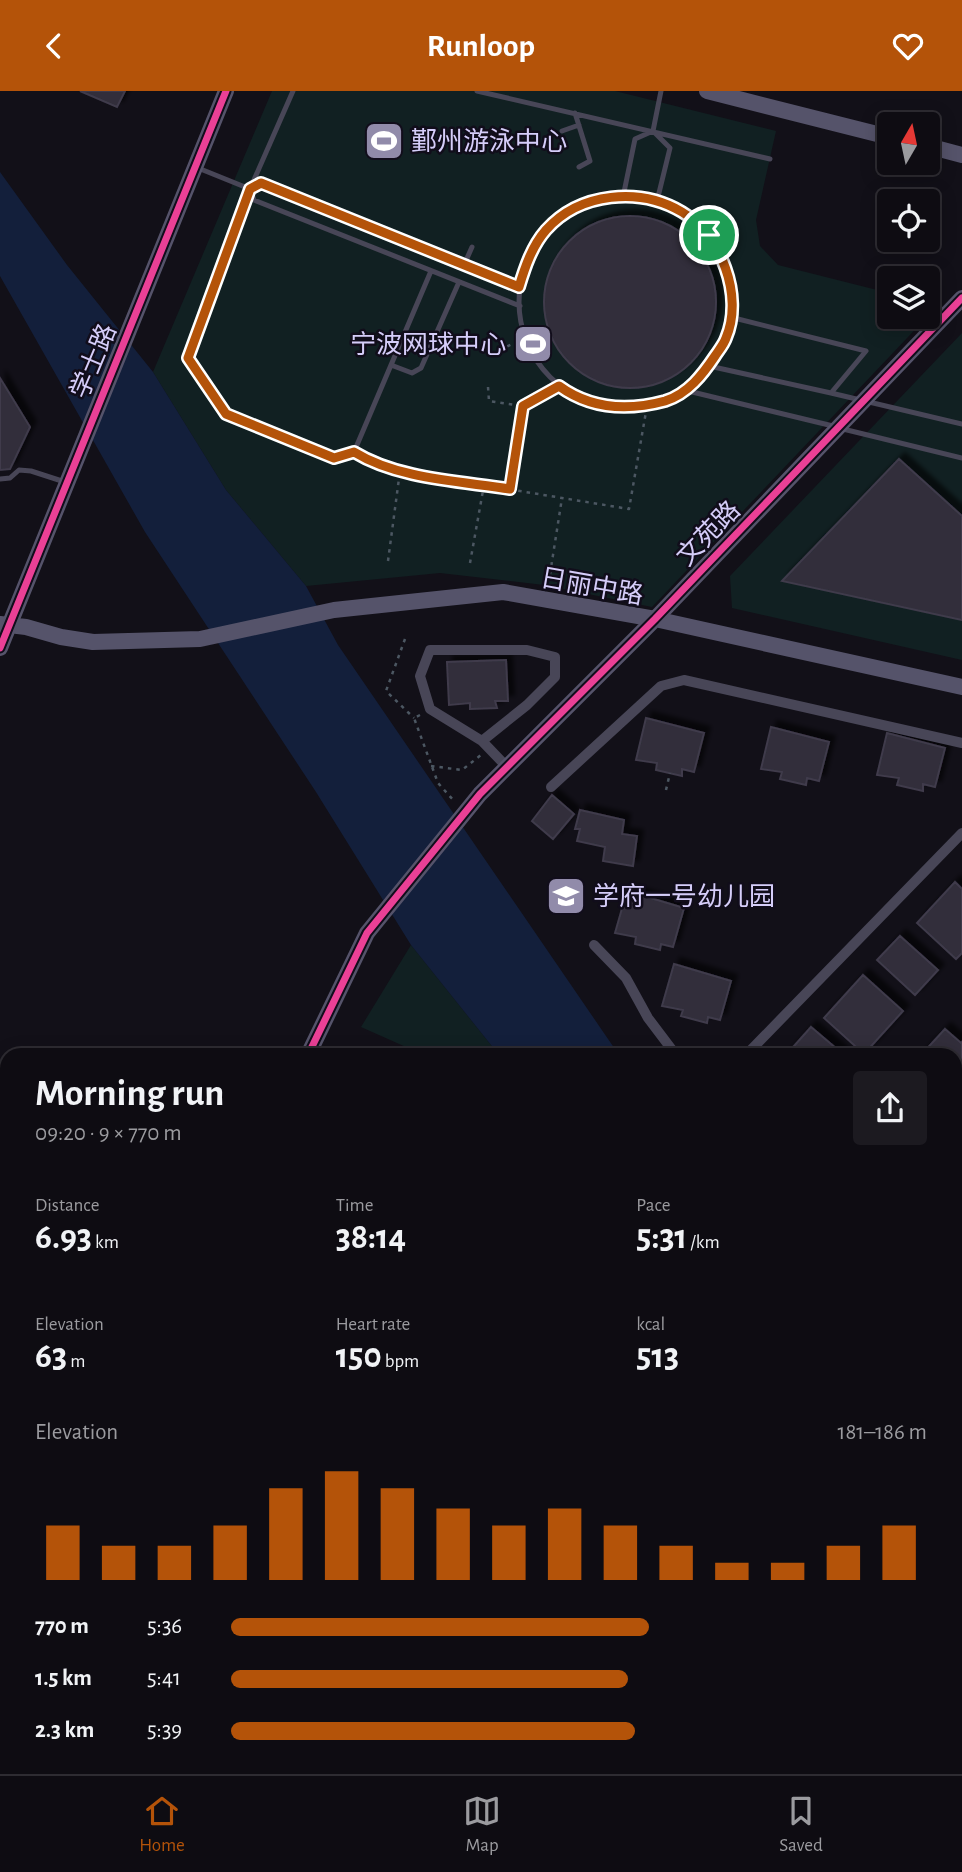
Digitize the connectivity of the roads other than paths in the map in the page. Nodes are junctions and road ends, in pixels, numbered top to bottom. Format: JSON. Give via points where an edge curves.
{"nodes":[{"id":1,"x":226,"y":91,"type":"edge"},
{"id":2,"x":293,"y":91,"type":"edge"},
{"id":3,"x":477,"y":91,"type":"edge"},
{"id":4,"x":661,"y":91,"type":"edge"},
{"id":5,"x":707,"y":91,"type":"edge"},
{"id":6,"x":575,"y":113,"type":"junction"},
{"id":7,"x":579,"y":125,"type":"junction"},
{"id":8,"x":562,"y":131,"type":"dead end"},
{"id":9,"x":653,"y":131,"type":"junction"},
{"id":10,"x":877,"y":134,"type":"edge"},
{"id":11,"x":940,"y":149,"type":"edge"},
{"id":12,"x":962,"y":155,"type":"edge"},
{"id":13,"x":770,"y":159,"type":"dead end"},
{"id":14,"x":196,"y":167,"type":"junction"},
{"id":15,"x":579,"y":167,"type":"dead end"},
{"id":16,"x":250,"y":189,"type":"junction"},
{"id":17,"x":623,"y":197,"type":"junction"},
{"id":18,"x":657,"y":201,"type":"junction"},
{"id":19,"x":472,"y":247,"type":"dead end"},
{"id":20,"x":464,"y":265,"type":"junction"},
{"id":21,"x":431,"y":271,"type":"junction"},
{"id":22,"x":458,"y":282,"type":"junction"},
{"id":23,"x":519,"y":287,"type":"junction"},
{"id":24,"x":962,"y":298,"type":"edge"},
{"id":25,"x":520,"y":306,"type":"junction"},
{"id":26,"x":730,"y":317,"type":"junction"},
{"id":27,"x":391,"y":366,"type":"junction"},
{"id":28,"x":709,"y":366,"type":"junction"},
{"id":29,"x":684,"y":390,"type":"junction"},
{"id":30,"x":831,"y":393,"type":"junction"},
{"id":31,"x":864,"y":400,"type":"junction"},
{"id":32,"x":962,"y":425,"type":"edge"},
{"id":33,"x":837,"y":427,"type":"junction"},
{"id":34,"x":962,"y":458,"type":"edge"},
{"id":35,"x":0,"y":479,"type":"edge"},
{"id":36,"x":66,"y":483,"type":"junction"},
{"id":37,"x":6,"y":618,"type":"edge"},
{"id":38,"x":654,"y":619,"type":"junction"},
{"id":39,"x":0,"y":648,"type":"edge"},
{"id":40,"x":962,"y":687,"type":"edge"},
{"id":41,"x":962,"y":743,"type":"edge"},
{"id":42,"x":485,"y":744,"type":"junction"},
{"id":43,"x":507,"y":767,"type":"junction"},
{"id":44,"x":551,"y":787,"type":"dead end"},
{"id":45,"x":962,"y":833,"type":"edge"},
{"id":46,"x":594,"y":944,"type":"dead end"},
{"id":47,"x":311,"y":1048,"type":"edge"},
{"id":48,"x":671,"y":1048,"type":"edge"},
{"id":49,"x":753,"y":1048,"type":"edge"}],
"edges":[{"from":1,"to":14,"type":"street","name":"学士路"},
{"from":2,"to":16,"type":"lane"},
{"from":3,"to":6,"type":"lane"},
{"from":4,"to":9,"type":"lane"},
{"from":5,"to":10,"type":"street"},
{"from":6,"to":7,"type":"lane"},
{"from":6,"to":9,"type":"lane"},
{"from":7,"to":8,"type":"lane"},
{"from":7,"to":15,"type":"lane","via":[[590,161]]},
{"from":9,"to":13,"type":"lane"},
{"from":9,"to":17,"type":"lane","via":[[635,139]]},
{"from":9,"to":18,"type":"lane","via":[[670,148]]},
{"from":11,"to":12,"type":"street"},
{"from":14,"to":16,"type":"lane"},
{"from":14,"to":36,"type":"street","name":"学士路"},
{"from":16,"to":20,"type":"lane","via":[[261,183]]},
{"from":16,"to":21,"type":"lane","via":[[254,200]]},
{"from":16,"to":27,"type":"lane","via":[[188,358],[226,414],[334,458],[354,452]]},
{"from":17,"to":18,"type":"lane"},
{"from":17,"to":23,"type":"lane","via":[[576,207],[546,230],[526,261]]},
{"from":18,"to":26,"type":"lane","via":[[683,212],[709,235],[727,268],[733,300]]},
{"from":19,"to":20,"type":"lane"},
{"from":20,"to":23,"type":"lane"},
{"from":21,"to":22,"type":"lane"},
{"from":21,"to":27,"type":"lane"},
{"from":22,"to":25,"type":"lane"},
{"from":22,"to":27,"type":"lane","via":[[421,368],[412,373]]},
{"from":23,"to":25,"type":"lane"},
{"from":24,"to":31,"type":"street","name":"文苑路"},
{"from":25,"to":29,"type":"lane","via":[[520,324],[534,359],[559,386],[600,406],[637,408],[671,399]]},
{"from":26,"to":28,"type":"lane","via":[[727,337]]},
{"from":26,"to":30,"type":"lane","via":[[866,351]]},
{"from":28,"to":29,"type":"lane"},
{"from":28,"to":30,"type":"lane"},
{"from":29,"to":33,"type":"lane"},
{"from":30,"to":31,"type":"lane"},
{"from":31,"to":32,"type":"lane"},
{"from":31,"to":33,"type":"street","name":"文苑路"},
{"from":33,"to":34,"type":"lane"},
{"from":33,"to":38,"type":"street","name":"文苑路"},
{"from":35,"to":36,"type":"lane","via":[[19,470]]},
{"from":36,"to":37,"type":"street","name":"学士路"},
{"from":37,"to":38,"type":"street","name":"日丽中路","via":[[61,637],[93,642],[200,639],[334,610],[503,591]]},
{"from":37,"to":39,"type":"street","name":"学士路"},
{"from":38,"to":40,"type":"street","name":"日丽中路"},
{"from":38,"to":43,"type":"street","name":"文苑路"},
{"from":41,"to":44,"type":"street","via":[[684,680],[661,686]]},
{"from":42,"to":42,"type":"street","via":[[430,709],[420,675],[430,650],[527,650],[555,657],[555,677]]},
{"from":42,"to":43,"type":"street"},
{"from":43,"to":47,"type":"street","name":"文苑路","via":[[367,933]]},
{"from":45,"to":49,"type":"street"},
{"from":46,"to":48,"type":"street","via":[[626,978]]}]}
